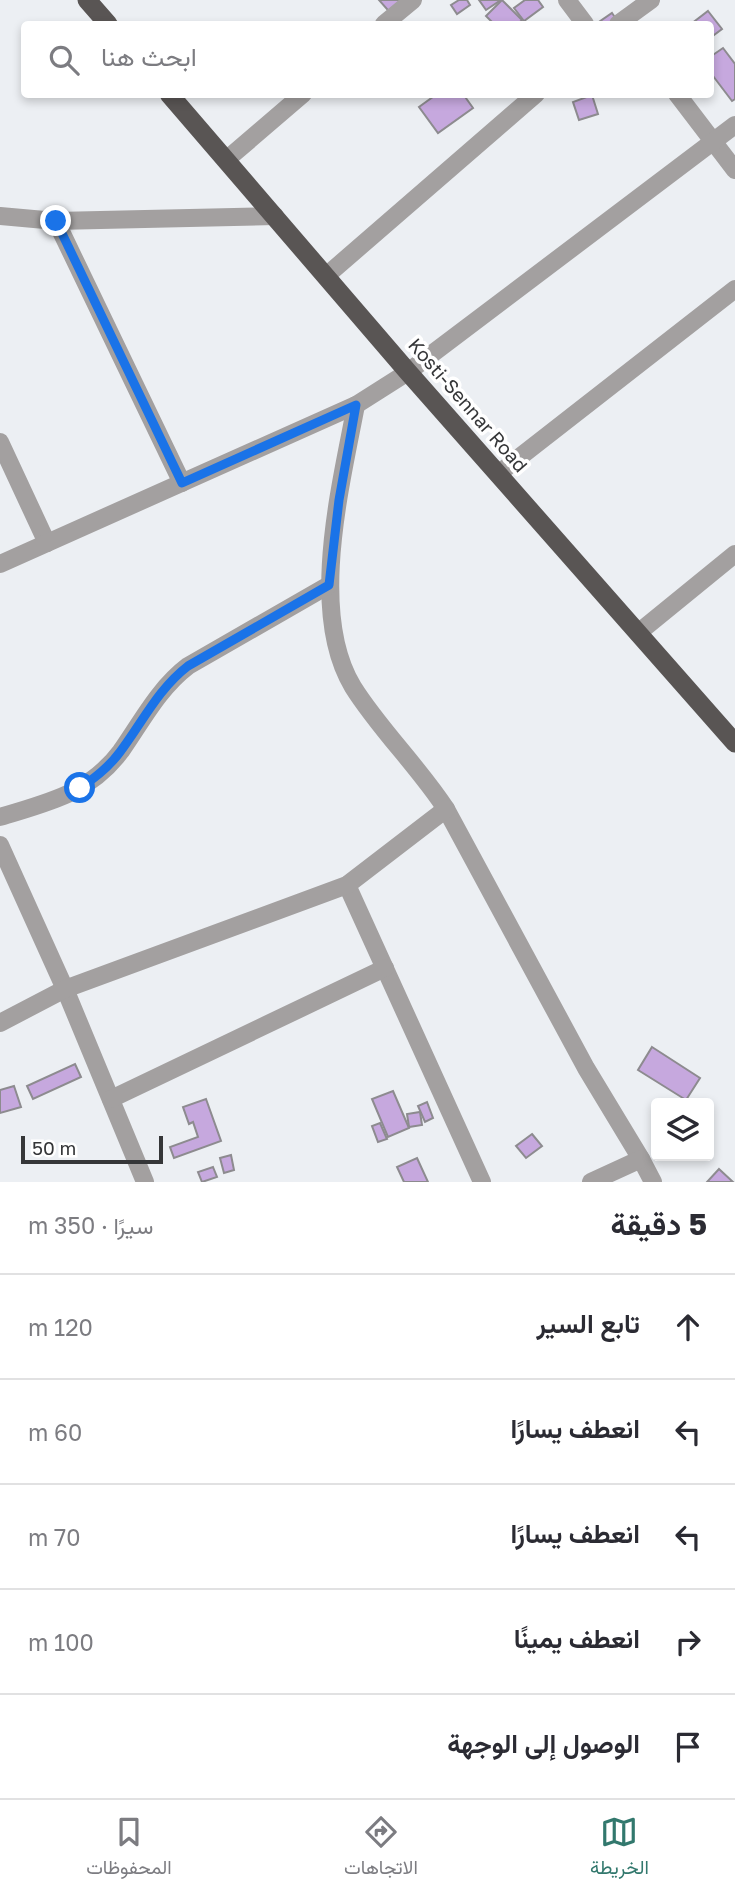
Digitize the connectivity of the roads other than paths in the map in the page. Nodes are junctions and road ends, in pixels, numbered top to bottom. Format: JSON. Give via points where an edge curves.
{"nodes":[{"id":1,"x":87,"y":0,"type":"edge"},
{"id":2,"x":413,"y":0,"type":"edge"},
{"id":3,"x":567,"y":0,"type":"edge"},
{"id":4,"x":651,"y":0,"type":"edge"},
{"id":5,"x":105,"y":21,"type":"edge"},
{"id":6,"x":388,"y":21,"type":"edge"},
{"id":7,"x":583,"y":21,"type":"edge"},
{"id":8,"x":624,"y":21,"type":"edge"},
{"id":9,"x":172,"y":98,"type":"edge"},
{"id":10,"x":298,"y":98,"type":"edge"},
{"id":11,"x":531,"y":98,"type":"edge"},
{"id":12,"x":680,"y":98,"type":"edge"},
{"id":13,"x":735,"y":125,"type":"edge"},
{"id":14,"x":713,"y":140,"type":"junction"},
{"id":15,"x":226,"y":160,"type":"junction"},
{"id":16,"x":735,"y":170,"type":"edge"},
{"id":17,"x":0,"y":216,"type":"edge"},
{"id":18,"x":275,"y":216,"type":"junction"},
{"id":19,"x":56,"y":221,"type":"junction"},
{"id":20,"x":326,"y":276,"type":"junction"},
{"id":21,"x":735,"y":289,"type":"edge"},
{"id":22,"x":408,"y":372,"type":"junction"},
{"id":23,"x":356,"y":405,"type":"junction"},
{"id":24,"x":0,"y":442,"type":"edge"},
{"id":25,"x":498,"y":474,"type":"junction"},
{"id":26,"x":182,"y":483,"type":"junction"},
{"id":27,"x":47,"y":542,"type":"junction"},
{"id":28,"x":735,"y":554,"type":"edge"},
{"id":29,"x":0,"y":564,"type":"edge"},
{"id":30,"x":329,"y":585,"type":"junction"},
{"id":31,"x":638,"y":633,"type":"junction"},
{"id":32,"x":735,"y":743,"type":"edge"},
{"id":33,"x":446,"y":810,"type":"junction"},
{"id":34,"x":0,"y":817,"type":"edge"},
{"id":35,"x":0,"y":845,"type":"edge"},
{"id":36,"x":347,"y":885,"type":"junction"},
{"id":37,"x":385,"y":968,"type":"junction"},
{"id":38,"x":65,"y":989,"type":"junction"},
{"id":39,"x":0,"y":1023,"type":"edge"},
{"id":40,"x":111,"y":1099,"type":"junction"},
{"id":41,"x":640,"y":1158,"type":"junction"},
{"id":42,"x":145,"y":1182,"type":"edge"},
{"id":43,"x":482,"y":1182,"type":"edge"},
{"id":44,"x":591,"y":1182,"type":"edge"},
{"id":45,"x":653,"y":1182,"type":"edge"}],
"edges":[{"from":1,"to":5,"type":"highway"},
{"from":2,"to":6,"type":"street"},
{"from":3,"to":7,"type":"street"},
{"from":4,"to":8,"type":"street"},
{"from":9,"to":15,"type":"highway","name":"Kosti-Sennar Road"},
{"from":10,"to":15,"type":"street"},
{"from":11,"to":20,"type":"street"},
{"from":12,"to":14,"type":"street"},
{"from":13,"to":14,"type":"street"},
{"from":14,"to":16,"type":"street"},
{"from":14,"to":22,"type":"street"},
{"from":15,"to":18,"type":"highway","name":"Kosti-Sennar Road"},
{"from":17,"to":19,"type":"street"},
{"from":18,"to":19,"type":"street"},
{"from":18,"to":20,"type":"highway","name":"Kosti-Sennar Road"},
{"from":19,"to":26,"type":"street"},
{"from":20,"to":22,"type":"highway","name":"Kosti-Sennar Road"},
{"from":21,"to":25,"type":"street"},
{"from":22,"to":23,"type":"street"},
{"from":22,"to":25,"type":"highway","name":"Kosti-Sennar Road"},
{"from":23,"to":26,"type":"street"},
{"from":23,"to":30,"type":"street"},
{"from":24,"to":27,"type":"street"},
{"from":25,"to":31,"type":"highway","name":"Kosti-Sennar Road"},
{"from":26,"to":27,"type":"street"},
{"from":27,"to":29,"type":"street"},
{"from":28,"to":31,"type":"street"},
{"from":30,"to":33,"type":"street","via":[[332,622],[351,684]]},
{"from":30,"to":34,"type":"street","via":[[176,675],[120,753],[97,776],[65,797]]},
{"from":31,"to":32,"type":"highway","name":"Kosti-Sennar Road"},
{"from":33,"to":36,"type":"street"},
{"from":33,"to":41,"type":"street"},
{"from":35,"to":38,"type":"street"},
{"from":36,"to":37,"type":"street"},
{"from":36,"to":38,"type":"street"},
{"from":37,"to":40,"type":"street"},
{"from":37,"to":43,"type":"street"},
{"from":38,"to":39,"type":"street"},
{"from":38,"to":40,"type":"street"},
{"from":40,"to":42,"type":"street"},
{"from":41,"to":44,"type":"street"},
{"from":41,"to":45,"type":"street"}]}
